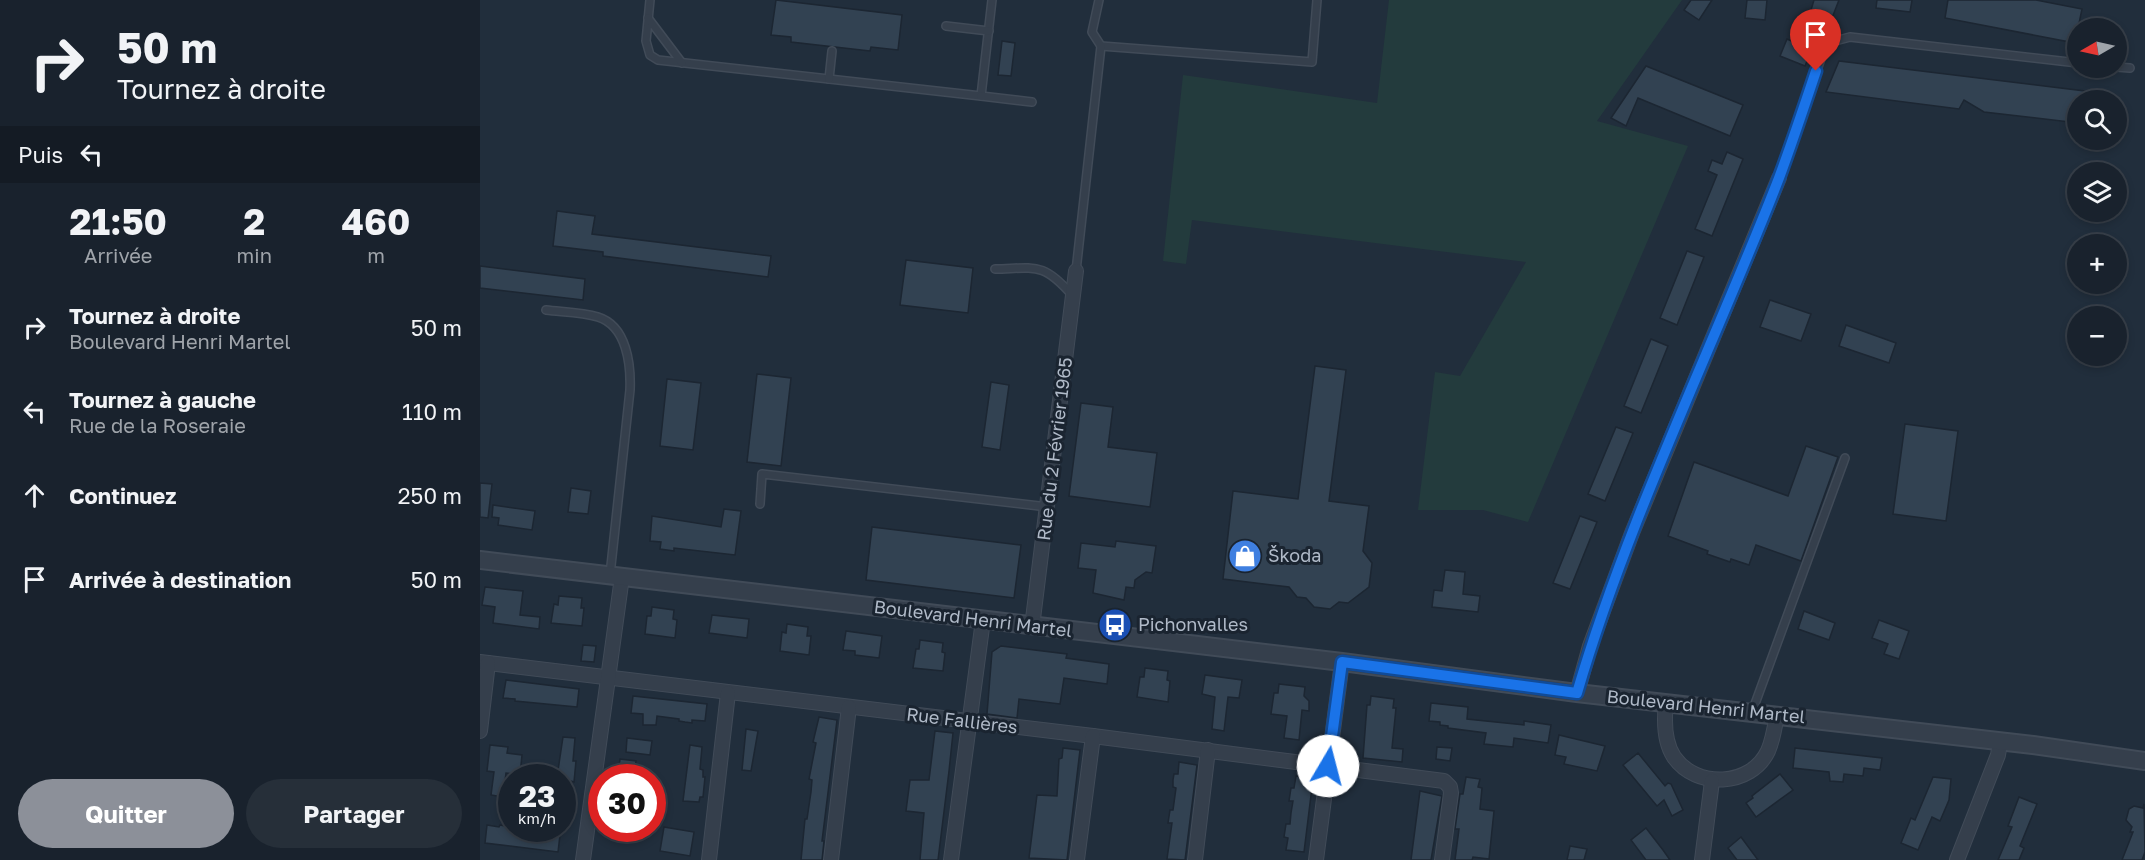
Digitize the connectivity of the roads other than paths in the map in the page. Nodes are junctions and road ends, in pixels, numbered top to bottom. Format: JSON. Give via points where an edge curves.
{"nodes":[{"id":1,"x":651,"y":0,"type":"edge"},
{"id":2,"x":992,"y":0,"type":"edge"},
{"id":3,"x":1099,"y":0,"type":"edge"},
{"id":4,"x":1317,"y":0,"type":"edge"},
{"id":5,"x":648,"y":18,"type":"junction"},
{"id":6,"x":946,"y":26,"type":"dead end"},
{"id":7,"x":989,"y":32,"type":"junction"},
{"id":8,"x":1101,"y":46,"type":"junction"},
{"id":9,"x":832,"y":51,"type":"dead end"},
{"id":10,"x":2067,"y":62,"type":"edge"},
{"id":11,"x":682,"y":63,"type":"junction"},
{"id":12,"x":2127,"y":68,"type":"edge"},
{"id":13,"x":2130,"y":68,"type":"dead end"},
{"id":14,"x":829,"y":79,"type":"junction"},
{"id":15,"x":981,"y":96,"type":"junction"},
{"id":16,"x":1032,"y":102,"type":"dead end"},
{"id":17,"x":1779,"y":178,"type":"joint"},
{"id":18,"x":995,"y":269,"type":"dead end"},
{"id":19,"x":1076,"y":271,"type":"joint"},
{"id":20,"x":1072,"y":295,"type":"junction"},
{"id":21,"x":546,"y":310,"type":"dead end"},
{"id":22,"x":1845,"y":458,"type":"dead end"},
{"id":23,"x":760,"y":504,"type":"dead end"},
{"id":24,"x":1048,"y":507,"type":"junction"},
{"id":25,"x":480,"y":560,"type":"edge"},
{"id":26,"x":616,"y":576,"type":"junction"},
{"id":27,"x":983,"y":620,"type":"junction"},
{"id":28,"x":1032,"y":627,"type":"junction"},
{"id":29,"x":1342,"y":662,"type":"junction"},
{"id":30,"x":484,"y":663,"type":"edge"},
{"id":31,"x":608,"y":678,"type":"junction"},
{"id":32,"x":728,"y":693,"type":"junction"},
{"id":33,"x":1577,"y":693,"type":"junction"},
{"id":34,"x":1665,"y":702,"type":"junction"},
{"id":35,"x":849,"y":707,"type":"junction"},
{"id":36,"x":1752,"y":712,"type":"junction"},
{"id":37,"x":1777,"y":714,"type":"junction"},
{"id":38,"x":968,"y":722,"type":"junction"},
{"id":39,"x":480,"y":731,"type":"edge"},
{"id":40,"x":1092,"y":736,"type":"junction"},
{"id":41,"x":2001,"y":743,"type":"junction"},
{"id":42,"x":1208,"y":750,"type":"junction"},
{"id":43,"x":2145,"y":761,"type":"edge"},
{"id":44,"x":1328,"y":766,"type":"junction"},
{"id":45,"x":1712,"y":781,"type":"junction"},
{"id":46,"x":583,"y":860,"type":"edge"},
{"id":47,"x":709,"y":860,"type":"edge"},
{"id":48,"x":831,"y":860,"type":"edge"},
{"id":49,"x":951,"y":860,"type":"edge"},
{"id":50,"x":1077,"y":860,"type":"edge"},
{"id":51,"x":1195,"y":860,"type":"edge"},
{"id":52,"x":1316,"y":860,"type":"edge"},
{"id":53,"x":1443,"y":860,"type":"edge"},
{"id":54,"x":1702,"y":860,"type":"edge"},
{"id":55,"x":1957,"y":860,"type":"edge"}],
"edges":[{"from":1,"to":5,"type":"lane"},
{"from":2,"to":7,"type":"lane"},
{"from":3,"to":8,"type":"lane","via":[[1092,32]]},
{"from":4,"to":8,"type":"lane","via":[[1312,62]]},
{"from":5,"to":11,"type":"lane"},
{"from":5,"to":11,"type":"lane","via":[[646,41],[650,55]]},
{"from":6,"to":7,"type":"lane"},
{"from":7,"to":15,"type":"lane"},
{"from":8,"to":19,"type":"lane"},
{"from":9,"to":14,"type":"lane"},
{"from":10,"to":17,"type":"lane","via":[[1850,37],[1835,41],[1824,50]]},
{"from":11,"to":14,"type":"lane"},
{"from":12,"to":13,"type":"lane"},
{"from":14,"to":15,"type":"lane"},
{"from":15,"to":16,"type":"lane"},
{"from":17,"to":33,"type":"street","via":[[1632,533]]},
{"from":18,"to":20,"type":"lane","via":[[1038,268],[1055,276]]},
{"from":19,"to":20,"type":"street","name":"Rue du 2 Février 1965"},
{"from":20,"to":24,"type":"street","name":"Rue du 2 Février 1965"},
{"from":21,"to":26,"type":"lane","via":[[609,322],[629,361]]},
{"from":22,"to":36,"type":"lane"},
{"from":23,"to":24,"type":"lane","via":[[762,474]]},
{"from":24,"to":28,"type":"street","name":"Rue du 2 Février 1965"},
{"from":25,"to":26,"type":"street","name":"Boulevard Henri Martel"},
{"from":26,"to":27,"type":"street","name":"Boulevard Henri Martel"},
{"from":26,"to":31,"type":"street"},
{"from":27,"to":28,"type":"street","name":"Boulevard Henri Martel"},
{"from":27,"to":38,"type":"street"},
{"from":28,"to":29,"type":"street","name":"Boulevard Henri Martel"},
{"from":29,"to":33,"type":"street","name":"Boulevard Henri Martel"},
{"from":29,"to":44,"type":"street"},
{"from":30,"to":31,"type":"street","name":"Rue Fallières"},
{"from":30,"to":39,"type":"street"},
{"from":31,"to":32,"type":"street","name":"Rue Fallières"},
{"from":31,"to":46,"type":"street"},
{"from":32,"to":35,"type":"street","name":"Rue Fallières"},
{"from":32,"to":47,"type":"street"},
{"from":33,"to":34,"type":"street","name":"Boulevard Henri Martel"},
{"from":34,"to":36,"type":"street","name":"Boulevard Henri Martel"},
{"from":34,"to":45,"type":"street","via":[[1666,735],[1674,757],[1698,777]]},
{"from":35,"to":38,"type":"street","name":"Rue Fallières"},
{"from":35,"to":48,"type":"street"},
{"from":36,"to":37,"type":"street","name":"Boulevard Henri Martel"},
{"from":37,"to":41,"type":"street","name":"Boulevard Henri Martel"},
{"from":37,"to":45,"type":"street","via":[[1768,750],[1759,764],[1744,774]]},
{"from":38,"to":40,"type":"street","name":"Rue Fallières"},
{"from":38,"to":49,"type":"street"},
{"from":40,"to":42,"type":"street","name":"Rue Fallières"},
{"from":40,"to":50,"type":"street"},
{"from":41,"to":43,"type":"street","name":"Boulevard Henri Martel"},
{"from":41,"to":55,"type":"street"},
{"from":42,"to":44,"type":"street","name":"Rue Fallières"},
{"from":42,"to":51,"type":"street"},
{"from":44,"to":52,"type":"street"},
{"from":44,"to":53,"type":"street","name":"Rue Fallières","via":[[1444,781],[1450,793]]},
{"from":45,"to":54,"type":"street"}]}
